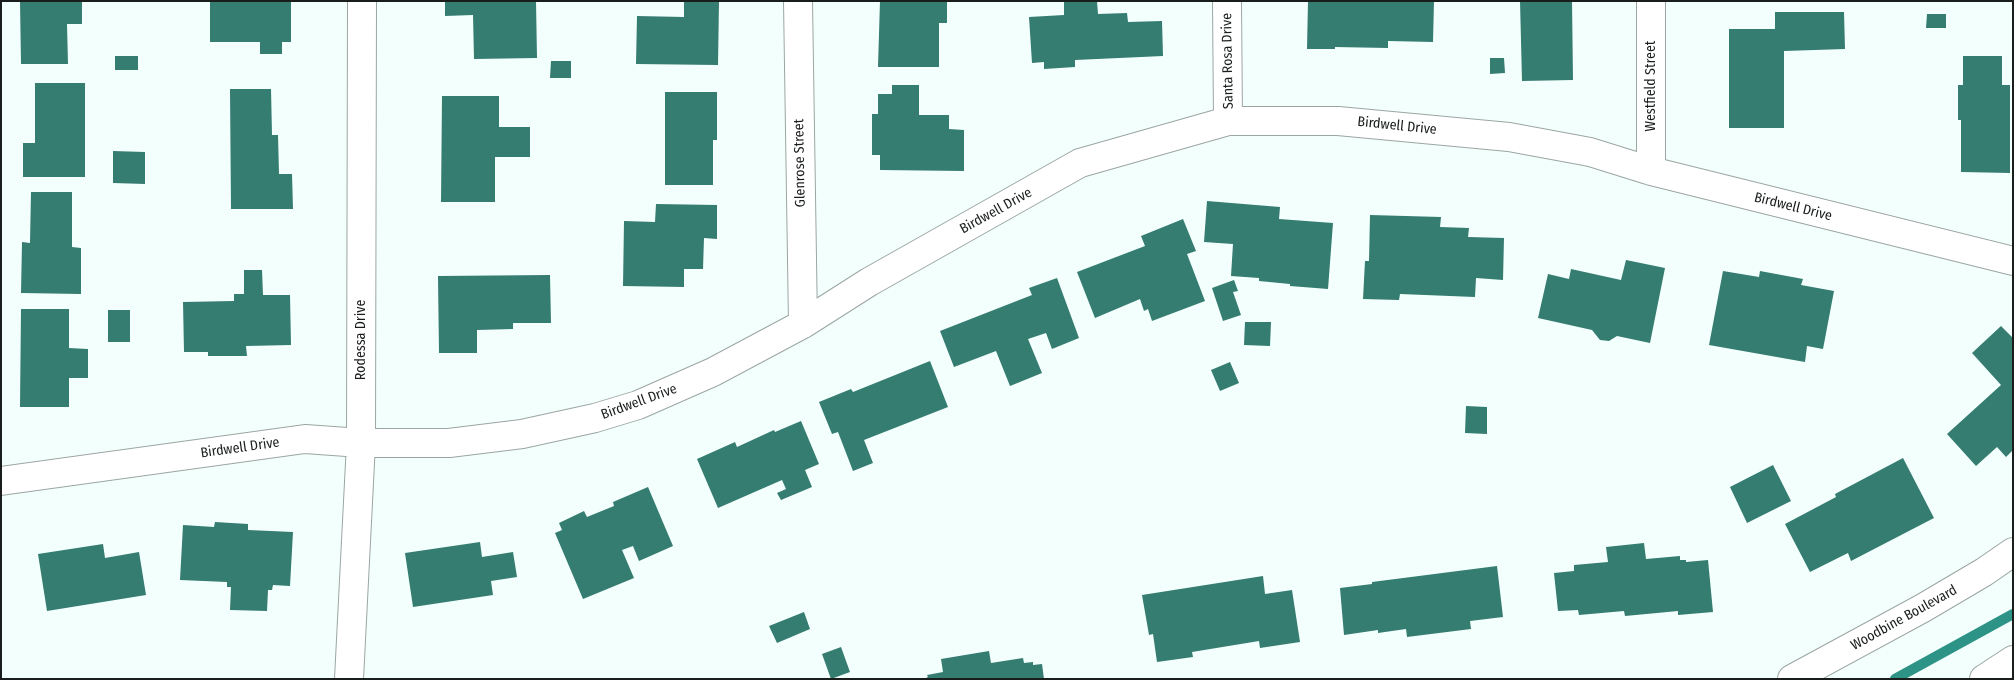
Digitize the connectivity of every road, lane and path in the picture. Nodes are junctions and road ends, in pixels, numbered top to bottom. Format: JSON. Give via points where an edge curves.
{"nodes":[{"id":1,"x":362,"y":1,"type":"edge"},
{"id":2,"x":798,"y":1,"type":"edge"},
{"id":3,"x":1227,"y":1,"type":"edge"},
{"id":4,"x":1651,"y":1,"type":"edge"},
{"id":5,"x":1228,"y":121,"type":"junction"},
{"id":6,"x":1651,"y":171,"type":"junction"},
{"id":7,"x":2013,"y":261,"type":"edge"},
{"id":8,"x":803,"y":324,"type":"junction"},
{"id":9,"x":361,"y":443,"type":"junction"},
{"id":10,"x":1,"y":481,"type":"edge"},
{"id":11,"x":2013,"y":552,"type":"edge"},
{"id":12,"x":2013,"y":660,"type":"edge"},
{"id":13,"x":349,"y":679,"type":"edge"},
{"id":14,"x":1792,"y":679,"type":"edge"},
{"id":15,"x":1984,"y":679,"type":"edge"}],
"edges":[{"from":1,"to":9,"type":"street","name":"Rodessa Drive"},
{"from":2,"to":8,"type":"street","name":"Glenrose Street"},
{"from":3,"to":5,"type":"street","name":"Santa Rosa Drive"},
{"from":4,"to":6,"type":"street","name":"Westfield Street"},
{"from":5,"to":6,"type":"street","name":"Birdwell Drive","via":[[1338,120],[1509,137],[1590,152]]},
{"from":5,"to":8,"type":"street","name":"Birdwell Drive","via":[[1080,163],[869,282]]},
{"from":6,"to":7,"type":"street","name":"Birdwell Drive"},
{"from":8,"to":9,"type":"street","name":"Birdwell Drive","via":[[713,372],[638,406],[595,418],[522,434],[449,443]]},
{"from":9,"to":10,"type":"street","name":"Birdwell Drive","via":[[305,439]]},
{"from":9,"to":13,"type":"street","name":"Rodessa Drive"},
{"from":11,"to":14,"type":"street","name":"Woodbine Boulevard","via":[[1923,608]]},
{"from":12,"to":15,"type":"street"}]}
